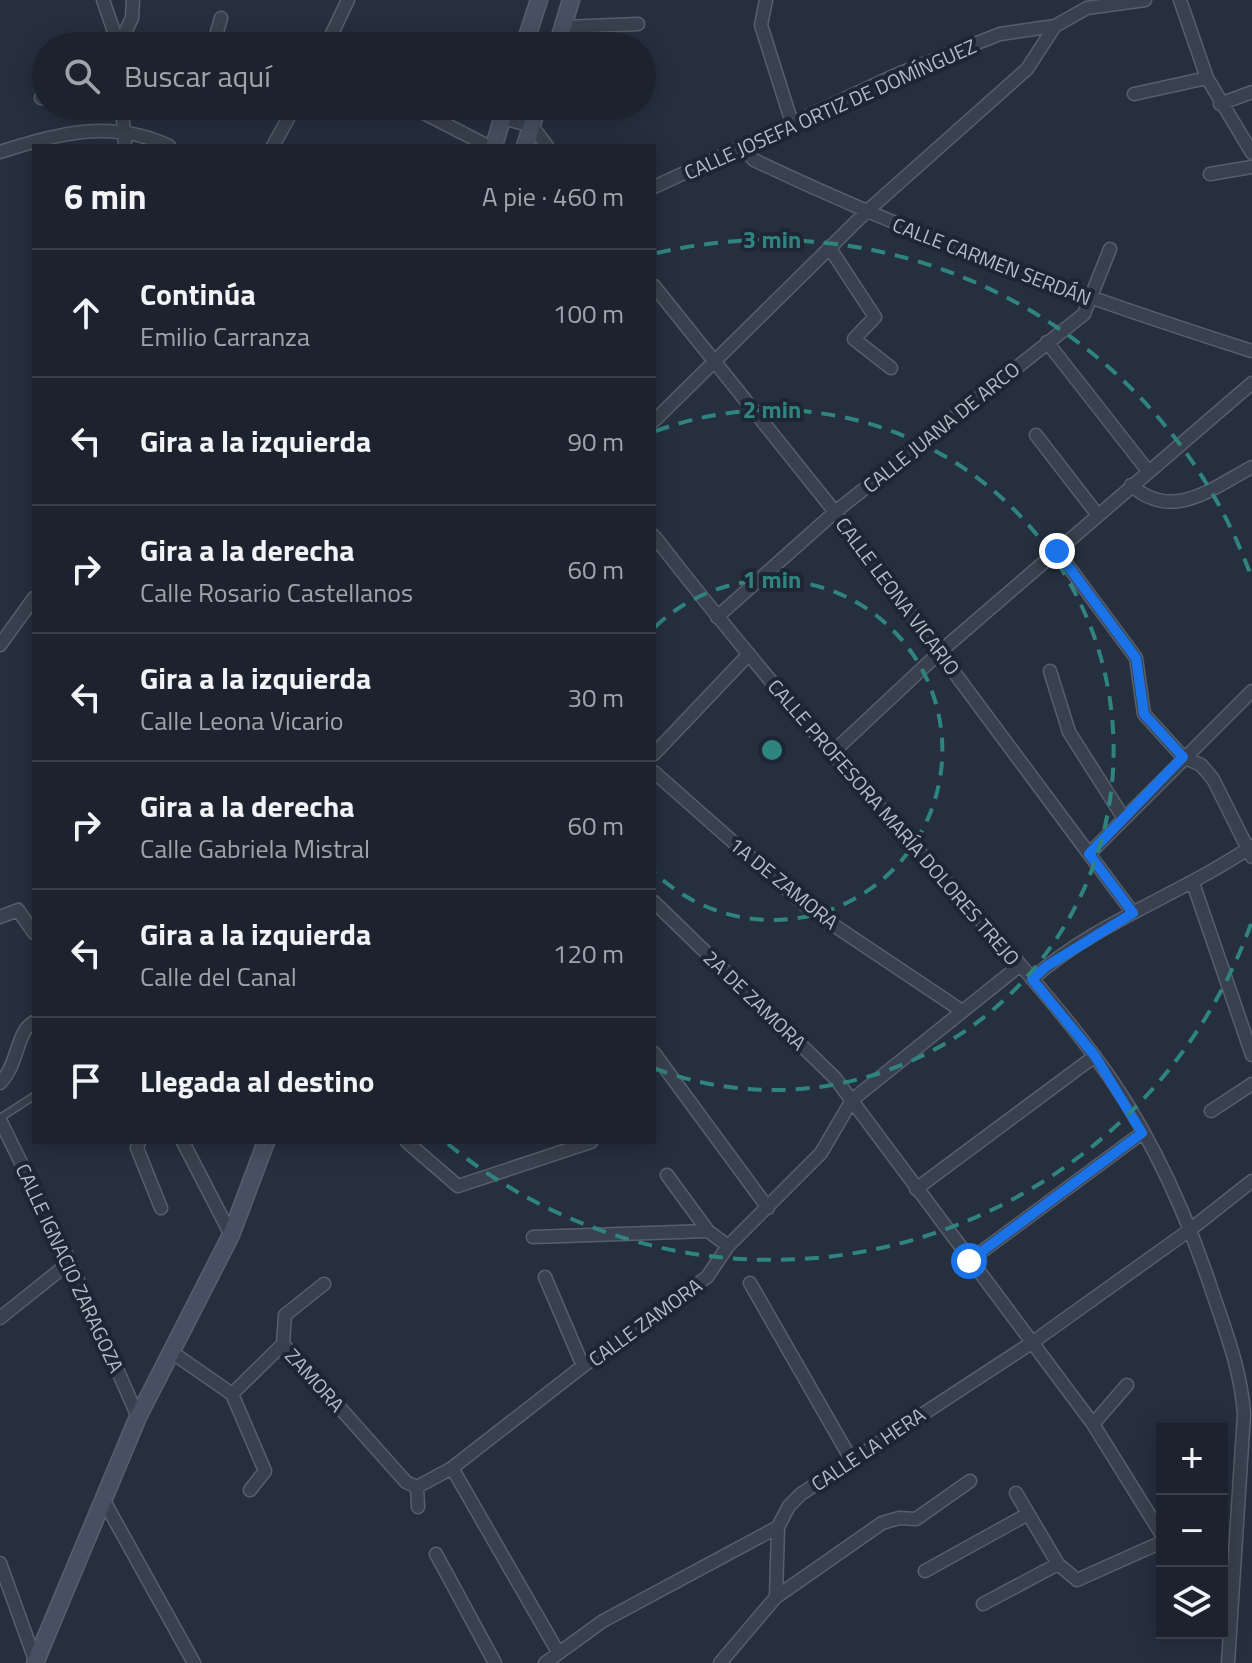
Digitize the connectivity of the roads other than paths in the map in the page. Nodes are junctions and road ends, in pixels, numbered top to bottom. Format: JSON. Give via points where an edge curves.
{"nodes":[{"id":1,"x":103,"y":0,"type":"edge"},
{"id":2,"x":133,"y":0,"type":"edge"},
{"id":3,"x":348,"y":0,"type":"edge"},
{"id":4,"x":539,"y":0,"type":"edge"},
{"id":5,"x":571,"y":0,"type":"edge"},
{"id":6,"x":766,"y":0,"type":"edge"},
{"id":7,"x":1145,"y":0,"type":"edge"},
{"id":8,"x":1180,"y":0,"type":"edge"},
{"id":9,"x":1085,"y":4,"type":"edge"},
{"id":10,"x":221,"y":18,"type":"dead end"},
{"id":11,"x":638,"y":24,"type":"dead end"},
{"id":12,"x":1055,"y":26,"type":"junction"},
{"id":13,"x":563,"y":27,"type":"junction"},
{"id":14,"x":114,"y":32,"type":"edge"},
{"id":15,"x":126,"y":32,"type":"edge"},
{"id":16,"x":217,"y":32,"type":"edge"},
{"id":17,"x":333,"y":32,"type":"edge"},
{"id":18,"x":529,"y":32,"type":"edge"},
{"id":19,"x":561,"y":32,"type":"edge"},
{"id":20,"x":1207,"y":78,"type":"junction"},
{"id":21,"x":1252,"y":92,"type":"edge"},
{"id":22,"x":1134,"y":94,"type":"dead end"},
{"id":23,"x":1220,"y":104,"type":"junction"},
{"id":24,"x":123,"y":120,"type":"edge"},
{"id":25,"x":287,"y":120,"type":"edge"},
{"id":26,"x":438,"y":120,"type":"edge"},
{"id":27,"x":501,"y":120,"type":"edge"},
{"id":28,"x":520,"y":120,"type":"edge"},
{"id":29,"x":534,"y":120,"type":"edge"},
{"id":30,"x":792,"y":123,"type":"junction"},
{"id":31,"x":532,"y":126,"type":"junction"},
{"id":32,"x":124,"y":129,"type":"junction"},
{"id":33,"x":125,"y":144,"type":"edge"},
{"id":34,"x":164,"y":144,"type":"edge"},
{"id":35,"x":274,"y":144,"type":"edge"},
{"id":36,"x":487,"y":144,"type":"edge"},
{"id":37,"x":492,"y":144,"type":"edge"},
{"id":38,"x":526,"y":144,"type":"edge"},
{"id":39,"x":546,"y":144,"type":"edge"},
{"id":40,"x":743,"y":148,"type":"junction"},
{"id":41,"x":0,"y":152,"type":"edge"},
{"id":42,"x":1252,"y":153,"type":"edge"},
{"id":43,"x":1252,"y":167,"type":"edge"},
{"id":44,"x":1210,"y":174,"type":"dead end"},
{"id":45,"x":656,"y":186,"type":"edge"},
{"id":46,"x":865,"y":213,"type":"junction"},
{"id":47,"x":829,"y":247,"type":"junction"},
{"id":48,"x":1110,"y":249,"type":"dead end"},
{"id":49,"x":656,"y":289,"type":"edge"},
{"id":50,"x":1089,"y":299,"type":"junction"},
{"id":51,"x":1047,"y":342,"type":"junction"},
{"id":52,"x":1252,"y":351,"type":"edge"},
{"id":53,"x":713,"y":363,"type":"junction"},
{"id":54,"x":891,"y":368,"type":"dead end"},
{"id":55,"x":1252,"y":383,"type":"edge"},
{"id":56,"x":656,"y":419,"type":"edge"},
{"id":57,"x":1036,"y":435,"type":"dead end"},
{"id":58,"x":1252,"y":467,"type":"edge"},
{"id":59,"x":1148,"y":471,"type":"junction"},
{"id":60,"x":1131,"y":485,"type":"junction"},
{"id":61,"x":835,"y":512,"type":"junction"},
{"id":62,"x":1097,"y":514,"type":"junction"},
{"id":63,"x":656,"y":539,"type":"edge"},
{"id":64,"x":1057,"y":551,"type":"junction"},
{"id":65,"x":32,"y":601,"type":"edge"},
{"id":66,"x":717,"y":617,"type":"junction"},
{"id":67,"x":0,"y":645,"type":"edge"},
{"id":68,"x":941,"y":651,"type":"junction"},
{"id":69,"x":749,"y":654,"type":"junction"},
{"id":70,"x":1050,"y":671,"type":"dead end"},
{"id":71,"x":1252,"y":691,"type":"edge"},
{"id":72,"x":656,"y":752,"type":"edge"},
{"id":73,"x":832,"y":753,"type":"junction"},
{"id":74,"x":1183,"y":757,"type":"junction"},
{"id":75,"x":656,"y":774,"type":"edge"},
{"id":76,"x":1123,"y":817,"type":"junction"},
{"id":77,"x":1250,"y":851,"type":"edge"},
{"id":78,"x":1089,"y":854,"type":"junction"},
{"id":79,"x":1193,"y":883,"type":"junction"},
{"id":80,"x":656,"y":904,"type":"edge"},
{"id":81,"x":1133,"y":913,"type":"junction"},
{"id":82,"x":0,"y":917,"type":"edge"},
{"id":83,"x":32,"y":930,"type":"edge"},
{"id":84,"x":1019,"y":966,"type":"junction"},
{"id":85,"x":1032,"y":979,"type":"junction"},
{"id":86,"x":962,"y":1011,"type":"junction"},
{"id":87,"x":32,"y":1024,"type":"edge"},
{"id":88,"x":1252,"y":1055,"type":"edge"},
{"id":89,"x":656,"y":1056,"type":"edge"},
{"id":90,"x":1095,"y":1056,"type":"junction"},
{"id":91,"x":0,"y":1083,"type":"edge"},
{"id":92,"x":1252,"y":1084,"type":"edge"},
{"id":93,"x":32,"y":1097,"type":"edge"},
{"id":94,"x":852,"y":1100,"type":"junction"},
{"id":95,"x":1211,"y":1111,"type":"dead end"},
{"id":96,"x":0,"y":1119,"type":"edge"},
{"id":97,"x":1142,"y":1133,"type":"junction"},
{"id":98,"x":138,"y":1144,"type":"edge"},
{"id":99,"x":184,"y":1144,"type":"edge"},
{"id":100,"x":265,"y":1144,"type":"edge"},
{"id":101,"x":409,"y":1144,"type":"edge"},
{"id":102,"x":585,"y":1144,"type":"edge"},
{"id":103,"x":667,"y":1175,"type":"dead end"},
{"id":104,"x":1252,"y":1181,"type":"edge"},
{"id":105,"x":916,"y":1189,"type":"junction"},
{"id":106,"x":161,"y":1208,"type":"dead end"},
{"id":107,"x":768,"y":1208,"type":"junction"},
{"id":108,"x":1191,"y":1229,"type":"junction"},
{"id":109,"x":708,"y":1231,"type":"junction"},
{"id":110,"x":231,"y":1235,"type":"junction"},
{"id":111,"x":533,"y":1237,"type":"dead end"},
{"id":112,"x":728,"y":1246,"type":"junction"},
{"id":113,"x":969,"y":1261,"type":"junction"},
{"id":114,"x":70,"y":1262,"type":"junction"},
{"id":115,"x":545,"y":1277,"type":"dead end"},
{"id":116,"x":750,"y":1283,"type":"dead end"},
{"id":117,"x":324,"y":1284,"type":"dead end"},
{"id":118,"x":0,"y":1318,"type":"edge"},
{"id":119,"x":1033,"y":1342,"type":"junction"},
{"id":120,"x":283,"y":1344,"type":"junction"},
{"id":121,"x":170,"y":1351,"type":"junction"},
{"id":122,"x":583,"y":1366,"type":"junction"},
{"id":123,"x":1127,"y":1385,"type":"dead end"},
{"id":124,"x":232,"y":1394,"type":"junction"},
{"id":125,"x":138,"y":1417,"type":"junction"},
{"id":126,"x":1093,"y":1424,"type":"junction"},
{"id":127,"x":851,"y":1459,"type":"junction"},
{"id":128,"x":452,"y":1468,"type":"junction"},
{"id":129,"x":970,"y":1481,"type":"dead end"},
{"id":130,"x":417,"y":1487,"type":"junction"},
{"id":131,"x":250,"y":1490,"type":"dead end"},
{"id":132,"x":1016,"y":1493,"type":"dead end"},
{"id":133,"x":104,"y":1501,"type":"junction"},
{"id":134,"x":418,"y":1507,"type":"dead end"},
{"id":135,"x":1028,"y":1514,"type":"junction"},
{"id":136,"x":1156,"y":1525,"type":"edge"},
{"id":137,"x":778,"y":1527,"type":"junction"},
{"id":138,"x":1156,"y":1545,"type":"edge"},
{"id":139,"x":436,"y":1554,"type":"dead end"},
{"id":140,"x":0,"y":1563,"type":"edge"},
{"id":141,"x":1058,"y":1564,"type":"junction"},
{"id":142,"x":925,"y":1571,"type":"dead end"},
{"id":143,"x":776,"y":1597,"type":"junction"},
{"id":144,"x":1228,"y":1602,"type":"edge"},
{"id":145,"x":983,"y":1604,"type":"dead end"},
{"id":146,"x":1227,"y":1639,"type":"edge"},
{"id":147,"x":558,"y":1652,"type":"junction"},
{"id":148,"x":35,"y":1662,"type":"edge"},
{"id":149,"x":547,"y":1662,"type":"edge"},
{"id":150,"x":194,"y":1663,"type":"edge"},
{"id":151,"x":495,"y":1663,"type":"edge"},
{"id":152,"x":720,"y":1663,"type":"edge"},
{"id":153,"x":1228,"y":1663,"type":"edge"}],
"edges":[{"from":1,"to":14,"type":"street"},
{"from":2,"to":15,"type":"street"},
{"from":3,"to":17,"type":"street"},
{"from":4,"to":18,"type":"street"},
{"from":5,"to":13,"type":"street"},
{"from":6,"to":30,"type":"street","via":[[761,25]]},
{"from":7,"to":9,"type":"street","name":"CALLE JOSEFA ORTIZ DE DOMÍNGUEZ"},
{"from":8,"to":20,"type":"street"},
{"from":9,"to":12,"type":"street","name":"CALLE JOSEFA ORTIZ DE DOMÍNGUEZ"},
{"from":10,"to":16,"type":"street"},
{"from":11,"to":13,"type":"street"},
{"from":12,"to":30,"type":"street","name":"CALLE JOSEFA ORTIZ DE DOMÍNGUEZ","via":[[1000,34]]},
{"from":12,"to":46,"type":"street","via":[[1027,69]]},
{"from":13,"to":19,"type":"street"},
{"from":20,"to":22,"type":"street"},
{"from":20,"to":23,"type":"street"},
{"from":21,"to":23,"type":"street"},
{"from":23,"to":42,"type":"street"},
{"from":24,"to":32,"type":"street"},
{"from":25,"to":35,"type":"street"},
{"from":26,"to":36,"type":"street"},
{"from":27,"to":37,"type":"street"},
{"from":28,"to":31,"type":"street"},
{"from":29,"to":31,"type":"street"},
{"from":30,"to":40,"type":"street","name":"CALLE JOSEFA ORTIZ DE DOMÍNGUEZ"},
{"from":31,"to":38,"type":"street"},
{"from":31,"to":39,"type":"street"},
{"from":32,"to":33,"type":"street"},
{"from":32,"to":34,"type":"street"},
{"from":32,"to":41,"type":"street","via":[[65,133]]},
{"from":40,"to":45,"type":"street","name":"CALLE JOSEFA ORTIZ DE DOMÍNGUEZ"},
{"from":40,"to":46,"type":"street","name":"CALLE CARMEN SERDÁN","via":[[754,160]]},
{"from":43,"to":44,"type":"street"},
{"from":46,"to":47,"type":"street"},
{"from":46,"to":50,"type":"street","name":"CALLE CARMEN SERDÁN"},
{"from":47,"to":53,"type":"street"},
{"from":47,"to":54,"type":"street","via":[[875,317],[854,339]]},
{"from":48,"to":50,"type":"street","name":"CALLE JUANA DE ARCO"},
{"from":49,"to":53,"type":"street","name":"CALLE LEONA VICARIO"},
{"from":50,"to":51,"type":"street","name":"CALLE JUANA DE ARCO","via":[[1084,314]]},
{"from":50,"to":52,"type":"street","name":"CALLE CARMEN SERDÁN"},
{"from":51,"to":59,"type":"street"},
{"from":51,"to":61,"type":"street","name":"CALLE JUANA DE ARCO"},
{"from":53,"to":56,"type":"street"},
{"from":53,"to":61,"type":"street","name":"CALLE LEONA VICARIO"},
{"from":55,"to":59,"type":"street"},
{"from":57,"to":62,"type":"street"},
{"from":58,"to":60,"type":"street","via":[[1192,498],[1168,504],[1145,498]]},
{"from":59,"to":60,"type":"street"},
{"from":60,"to":62,"type":"street"},
{"from":61,"to":66,"type":"street","name":"CALLE JUANA DE ARCO"},
{"from":61,"to":68,"type":"street","name":"CALLE LEONA VICARIO"},
{"from":62,"to":64,"type":"street"},
{"from":63,"to":66,"type":"street","name":"CALLE PROFESORA MARÍA DOLORES TREJO"},
{"from":64,"to":68,"type":"street"},
{"from":64,"to":74,"type":"street","via":[[1136,658],[1144,714]]},
{"from":65,"to":67,"type":"street"},
{"from":66,"to":69,"type":"street","name":"CALLE PROFESORA MARÍA DOLORES TREJO"},
{"from":68,"to":73,"type":"street"},
{"from":68,"to":78,"type":"street","name":"CALLE LEONA VICARIO"},
{"from":69,"to":72,"type":"street"},
{"from":69,"to":73,"type":"street","name":"CALLE PROFESORA MARÍA DOLORES TREJO"},
{"from":70,"to":76,"type":"street","via":[[1069,732]]},
{"from":71,"to":74,"type":"street"},
{"from":73,"to":84,"type":"street","name":"CALLE PROFESORA MARÍA DOLORES TREJO"},
{"from":74,"to":76,"type":"street"},
{"from":74,"to":77,"type":"street","via":[[1201,765],[1213,779]]},
{"from":75,"to":86,"type":"street","name":"1A DE ZAMORA","via":[[808,908]]},
{"from":76,"to":78,"type":"street"},
{"from":77,"to":79,"type":"street"},
{"from":78,"to":81,"type":"street","name":"CALLE LEONA VICARIO"},
{"from":79,"to":81,"type":"street"},
{"from":79,"to":88,"type":"street"},
{"from":80,"to":94,"type":"street","name":"2A DE ZAMORA"},
{"from":81,"to":85,"type":"street"},
{"from":82,"to":83,"type":"street","via":[[18,910]]},
{"from":84,"to":85,"type":"street","name":"CALLE PROFESORA MARÍA DOLORES TREJO"},
{"from":84,"to":86,"type":"street","name":"CALLE ZAMORA"},
{"from":85,"to":90,"type":"street","name":"CALLE PROFESORA MARÍA DOLORES TREJO"},
{"from":86,"to":94,"type":"street","name":"CALLE ZAMORA"},
{"from":87,"to":91,"type":"street"},
{"from":89,"to":107,"type":"street"},
{"from":90,"to":97,"type":"street","name":"CALLE PROFESORA MARÍA DOLORES TREJO"},
{"from":90,"to":105,"type":"street"},
{"from":92,"to":95,"type":"street"},
{"from":93,"to":96,"type":"lane"},
{"from":94,"to":105,"type":"street","name":"2A DE ZAMORA"},
{"from":94,"to":107,"type":"street","name":"CALLE ZAMORA","via":[[821,1153]]},
{"from":96,"to":114,"type":"street","name":"CALLE IGNACIO ZARAGOZA"},
{"from":97,"to":108,"type":"street","name":"CALLE PROFESORA MARÍA DOLORES TREJO"},
{"from":97,"to":113,"type":"street"},
{"from":98,"to":106,"type":"street"},
{"from":99,"to":110,"type":"street"},
{"from":100,"to":110,"type":"street"},
{"from":101,"to":102,"type":"street","via":[[458,1186]]},
{"from":103,"to":109,"type":"street"},
{"from":104,"to":108,"type":"street","name":"CALLE LA HERA"},
{"from":105,"to":113,"type":"street","name":"2A DE ZAMORA"},
{"from":107,"to":112,"type":"street","name":"CALLE ZAMORA"},
{"from":108,"to":119,"type":"street","name":"CALLE LA HERA"},
{"from":108,"to":144,"type":"street","name":"CALLE PROFESORA MARÍA DOLORES TREJO","via":[[1241,1379],[1244,1414]]},
{"from":109,"to":111,"type":"street"},
{"from":109,"to":112,"type":"street"},
{"from":110,"to":121,"type":"street"},
{"from":112,"to":122,"type":"street","name":"CALLE ZAMORA","via":[[707,1277]]},
{"from":113,"to":119,"type":"street","name":"2A DE ZAMORA"},
{"from":114,"to":118,"type":"street"},
{"from":114,"to":125,"type":"street","name":"CALLE IGNACIO ZARAGOZA"},
{"from":115,"to":122,"type":"street"},
{"from":116,"to":127,"type":"street"},
{"from":117,"to":120,"type":"street","via":[[285,1315]]},
{"from":119,"to":126,"type":"street","name":"2A DE ZAMORA"},
{"from":119,"to":127,"type":"street","name":"CALLE LA HERA"},
{"from":120,"to":124,"type":"street","name":"ZAMORA"},
{"from":120,"to":130,"type":"street","name":"ZAMORA","via":[[406,1482]]},
{"from":121,"to":124,"type":"street"},
{"from":121,"to":125,"type":"street"},
{"from":122,"to":128,"type":"street","name":"CALLE ZAMORA"},
{"from":123,"to":126,"type":"street"},
{"from":124,"to":131,"type":"street","via":[[265,1471]]},
{"from":125,"to":133,"type":"street"},
{"from":126,"to":136,"type":"street","name":"2A DE ZAMORA"},
{"from":127,"to":137,"type":"street","name":"CALLE LA HERA","via":[[801,1494]]},
{"from":128,"to":130,"type":"street","name":"CALLE ZAMORA"},
{"from":128,"to":147,"type":"street"},
{"from":129,"to":143,"type":"street","via":[[916,1519],[882,1523]]},
{"from":130,"to":134,"type":"street"},
{"from":132,"to":135,"type":"street"},
{"from":133,"to":148,"type":"street"},
{"from":133,"to":150,"type":"street"},
{"from":135,"to":141,"type":"street"},
{"from":135,"to":142,"type":"street"},
{"from":137,"to":143,"type":"street"},
{"from":137,"to":147,"type":"street","name":"CALLE LA HERA","via":[[603,1621]]},
{"from":138,"to":141,"type":"street","via":[[1077,1580]]},
{"from":139,"to":151,"type":"street"},
{"from":140,"to":148,"type":"street"},
{"from":141,"to":145,"type":"street"},
{"from":143,"to":152,"type":"street"},
{"from":146,"to":153,"type":"street","name":"CALLE PROFESORA MARÍA DOLORES TREJO"},
{"from":147,"to":149,"type":"street","name":"CALLE LA HERA"}]}
